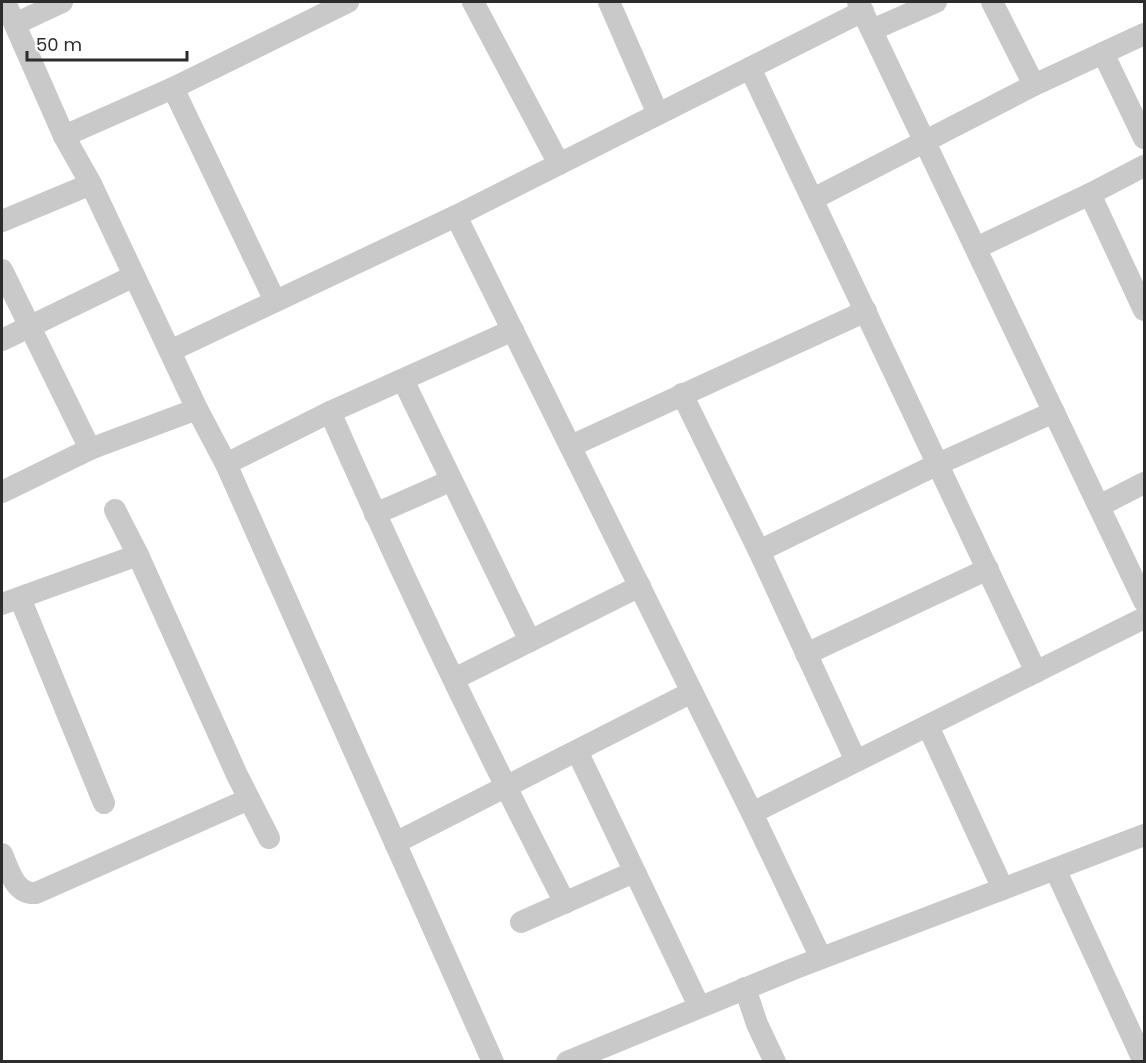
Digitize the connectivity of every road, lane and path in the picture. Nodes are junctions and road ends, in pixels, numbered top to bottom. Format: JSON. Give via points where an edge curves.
{"nodes":[{"id":1,"x":5,"y":2,"type":"edge"},
{"id":2,"x":62,"y":2,"type":"edge"},
{"id":3,"x":348,"y":2,"type":"edge"},
{"id":4,"x":473,"y":2,"type":"edge"},
{"id":5,"x":610,"y":2,"type":"edge"},
{"id":6,"x":936,"y":2,"type":"edge"},
{"id":7,"x":993,"y":2,"type":"edge"},
{"id":8,"x":864,"y":14,"type":"edge"},
{"id":9,"x":15,"y":24,"type":"junction"},
{"id":10,"x":1144,"y":34,"type":"edge"},
{"id":11,"x":1103,"y":53,"type":"junction"},
{"id":12,"x":750,"y":68,"type":"junction"},
{"id":13,"x":1034,"y":85,"type":"junction"},
{"id":14,"x":173,"y":87,"type":"junction"},
{"id":15,"x":658,"y":114,"type":"junction"},
{"id":16,"x":64,"y":136,"type":"junction"},
{"id":17,"x":1144,"y":138,"type":"edge"},
{"id":18,"x":924,"y":144,"type":"junction"},
{"id":19,"x":559,"y":164,"type":"junction"},
{"id":20,"x":1144,"y":166,"type":"edge"},
{"id":21,"x":91,"y":184,"type":"junction"},
{"id":22,"x":1090,"y":194,"type":"junction"},
{"id":23,"x":813,"y":199,"type":"junction"},
{"id":24,"x":456,"y":216,"type":"junction"},
{"id":25,"x":2,"y":221,"type":"edge"},
{"id":26,"x":976,"y":248,"type":"junction"},
{"id":27,"x":2,"y":270,"type":"edge"},
{"id":28,"x":134,"y":276,"type":"junction"},
{"id":29,"x":275,"y":301,"type":"junction"},
{"id":30,"x":866,"y":310,"type":"junction"},
{"id":31,"x":1144,"y":310,"type":"edge"},
{"id":32,"x":30,"y":326,"type":"junction"},
{"id":33,"x":513,"y":330,"type":"junction"},
{"id":34,"x":2,"y":340,"type":"edge"},
{"id":35,"x":170,"y":351,"type":"junction"},
{"id":36,"x":402,"y":380,"type":"junction"},
{"id":37,"x":682,"y":394,"type":"junction"},
{"id":38,"x":197,"y":409,"type":"junction"},
{"id":39,"x":330,"y":412,"type":"junction"},
{"id":40,"x":1054,"y":412,"type":"junction"},
{"id":41,"x":571,"y":446,"type":"junction"},
{"id":42,"x":90,"y":449,"type":"junction"},
{"id":43,"x":226,"y":464,"type":"junction"},
{"id":44,"x":938,"y":464,"type":"junction"},
{"id":45,"x":450,"y":481,"type":"junction"},
{"id":46,"x":1144,"y":483,"type":"edge"},
{"id":47,"x":2,"y":492,"type":"edge"},
{"id":48,"x":1099,"y":506,"type":"junction"},
{"id":49,"x":115,"y":510,"type":"dead end"},
{"id":50,"x":375,"y":514,"type":"junction"},
{"id":51,"x":759,"y":551,"type":"junction"},
{"id":52,"x":138,"y":555,"type":"junction"},
{"id":53,"x":988,"y":569,"type":"junction"},
{"id":54,"x":640,"y":586,"type":"junction"},
{"id":55,"x":10,"y":601,"type":"edge"},
{"id":56,"x":1144,"y":601,"type":"edge"},
{"id":57,"x":1144,"y":618,"type":"edge"},
{"id":58,"x":530,"y":641,"type":"junction"},
{"id":59,"x":806,"y":654,"type":"junction"},
{"id":60,"x":1036,"y":672,"type":"junction"},
{"id":61,"x":454,"y":679,"type":"junction"},
{"id":62,"x":692,"y":692,"type":"junction"},
{"id":63,"x":928,"y":726,"type":"junction"},
{"id":64,"x":577,"y":751,"type":"junction"},
{"id":65,"x":856,"y":761,"type":"junction"},
{"id":66,"x":505,"y":788,"type":"junction"},
{"id":67,"x":249,"y":799,"type":"junction"},
{"id":68,"x":105,"y":803,"type":"dead end"},
{"id":69,"x":752,"y":813,"type":"junction"},
{"id":70,"x":1144,"y":835,"type":"edge"},
{"id":71,"x":269,"y":838,"type":"dead end"},
{"id":72,"x":395,"y":843,"type":"junction"},
{"id":73,"x":2,"y":854,"type":"edge"},
{"id":74,"x":1055,"y":869,"type":"junction"},
{"id":75,"x":634,"y":872,"type":"junction"},
{"id":76,"x":1004,"y":889,"type":"junction"},
{"id":77,"x":565,"y":903,"type":"junction"},
{"id":78,"x":521,"y":922,"type":"dead end"},
{"id":79,"x":821,"y":958,"type":"junction"},
{"id":80,"x":745,"y":988,"type":"junction"},
{"id":81,"x":699,"y":1006,"type":"junction"},
{"id":82,"x":493,"y":1062,"type":"edge"},
{"id":83,"x":567,"y":1062,"type":"edge"},
{"id":84,"x":775,"y":1062,"type":"edge"},
{"id":85,"x":1144,"y":1062,"type":"edge"}],
"edges":[{"from":1,"to":9,"type":"street"},
{"from":2,"to":9,"type":"street"},
{"from":3,"to":14,"type":"street"},
{"from":4,"to":19,"type":"street"},
{"from":5,"to":15,"type":"street"},
{"from":6,"to":8,"type":"street"},
{"from":7,"to":13,"type":"street"},
{"from":8,"to":12,"type":"street"},
{"from":8,"to":18,"type":"street"},
{"from":9,"to":16,"type":"street"},
{"from":10,"to":11,"type":"street"},
{"from":11,"to":13,"type":"street"},
{"from":11,"to":17,"type":"street"},
{"from":12,"to":15,"type":"street"},
{"from":12,"to":23,"type":"street"},
{"from":13,"to":18,"type":"street"},
{"from":14,"to":16,"type":"street"},
{"from":14,"to":29,"type":"street"},
{"from":15,"to":19,"type":"street"},
{"from":16,"to":21,"type":"street"},
{"from":18,"to":23,"type":"street"},
{"from":18,"to":26,"type":"street"},
{"from":19,"to":24,"type":"street"},
{"from":20,"to":22,"type":"street"},
{"from":21,"to":25,"type":"street"},
{"from":21,"to":28,"type":"street"},
{"from":22,"to":26,"type":"street"},
{"from":22,"to":31,"type":"street"},
{"from":23,"to":30,"type":"street"},
{"from":24,"to":29,"type":"street"},
{"from":24,"to":33,"type":"street"},
{"from":26,"to":40,"type":"street"},
{"from":27,"to":32,"type":"street"},
{"from":28,"to":32,"type":"street"},
{"from":28,"to":35,"type":"street"},
{"from":29,"to":35,"type":"street"},
{"from":30,"to":37,"type":"street"},
{"from":30,"to":44,"type":"street"},
{"from":32,"to":34,"type":"street"},
{"from":32,"to":42,"type":"street"},
{"from":33,"to":36,"type":"street"},
{"from":33,"to":41,"type":"street"},
{"from":35,"to":38,"type":"street"},
{"from":36,"to":39,"type":"street"},
{"from":36,"to":45,"type":"street"},
{"from":37,"to":41,"type":"street"},
{"from":37,"to":51,"type":"street"},
{"from":38,"to":42,"type":"street"},
{"from":38,"to":43,"type":"street"},
{"from":39,"to":43,"type":"street"},
{"from":39,"to":50,"type":"street"},
{"from":40,"to":44,"type":"street"},
{"from":40,"to":48,"type":"street"},
{"from":41,"to":54,"type":"street"},
{"from":42,"to":47,"type":"street"},
{"from":43,"to":72,"type":"street"},
{"from":44,"to":51,"type":"street"},
{"from":44,"to":53,"type":"street"},
{"from":45,"to":50,"type":"street"},
{"from":45,"to":58,"type":"street"},
{"from":46,"to":48,"type":"street"},
{"from":48,"to":56,"type":"street"},
{"from":49,"to":52,"type":"street"},
{"from":50,"to":61,"type":"street"},
{"from":51,"to":59,"type":"street"},
{"from":52,"to":55,"type":"street"},
{"from":52,"to":67,"type":"street"},
{"from":53,"to":59,"type":"street"},
{"from":53,"to":60,"type":"street"},
{"from":54,"to":58,"type":"street"},
{"from":54,"to":62,"type":"street"},
{"from":55,"to":68,"type":"street"},
{"from":57,"to":60,"type":"street"},
{"from":58,"to":61,"type":"street"},
{"from":59,"to":65,"type":"street"},
{"from":60,"to":63,"type":"street"},
{"from":61,"to":66,"type":"street"},
{"from":62,"to":64,"type":"street"},
{"from":62,"to":69,"type":"street"},
{"from":63,"to":65,"type":"street"},
{"from":63,"to":76,"type":"street"},
{"from":64,"to":66,"type":"street"},
{"from":64,"to":75,"type":"street"},
{"from":65,"to":69,"type":"street"},
{"from":66,"to":72,"type":"street"},
{"from":66,"to":77,"type":"street"},
{"from":67,"to":71,"type":"street"},
{"from":67,"to":73,"type":"street","via":[[36,893],[25,893],[19,888]]},
{"from":69,"to":79,"type":"street"},
{"from":70,"to":74,"type":"street"},
{"from":72,"to":82,"type":"street"},
{"from":74,"to":76,"type":"street"},
{"from":74,"to":85,"type":"street"},
{"from":75,"to":77,"type":"street"},
{"from":75,"to":81,"type":"street"},
{"from":76,"to":79,"type":"street"},
{"from":77,"to":78,"type":"street"},
{"from":79,"to":80,"type":"street"},
{"from":80,"to":81,"type":"street"},
{"from":80,"to":84,"type":"street"},
{"from":81,"to":83,"type":"street"}]}
